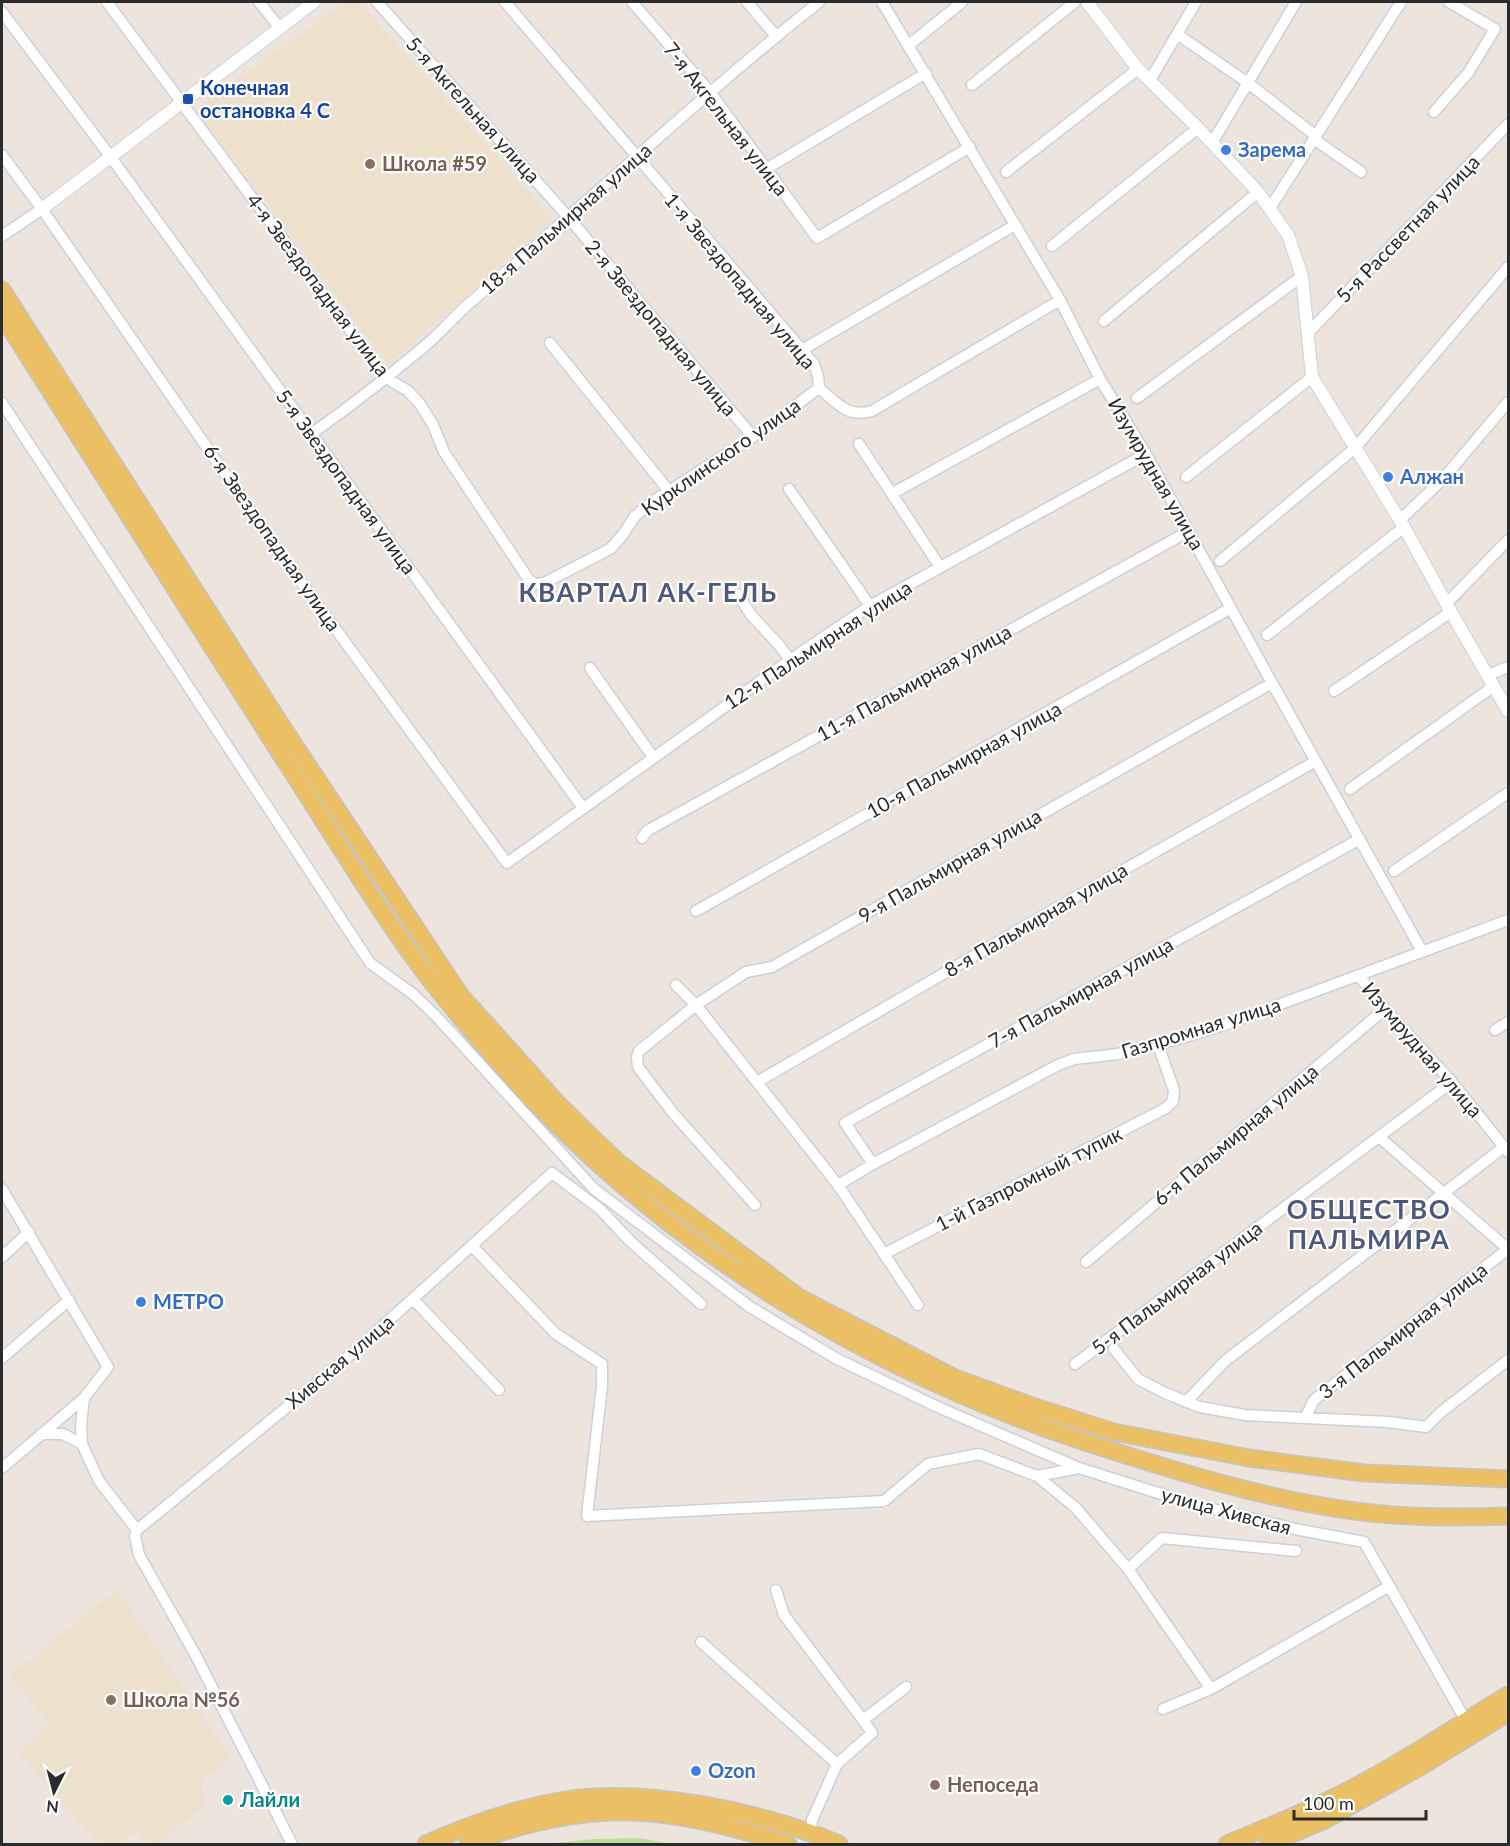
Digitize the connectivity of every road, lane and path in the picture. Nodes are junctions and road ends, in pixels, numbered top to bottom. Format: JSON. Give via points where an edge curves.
{"nodes":[{"id":1,"x":107,"y":2,"type":"edge"},
{"id":2,"x":259,"y":2,"type":"edge"},
{"id":3,"x":314,"y":2,"type":"edge"},
{"id":4,"x":376,"y":2,"type":"edge"},
{"id":5,"x":505,"y":2,"type":"edge"},
{"id":6,"x":632,"y":2,"type":"edge"},
{"id":7,"x":747,"y":2,"type":"edge"},
{"id":8,"x":819,"y":2,"type":"edge"},
{"id":9,"x":882,"y":2,"type":"edge"},
{"id":10,"x":962,"y":2,"type":"edge"},
{"id":11,"x":1075,"y":2,"type":"edge"},
{"id":12,"x":1196,"y":2,"type":"edge"},
{"id":13,"x":1296,"y":2,"type":"edge"},
{"id":14,"x":1401,"y":2,"type":"edge"},
{"id":15,"x":1449,"y":2,"type":"edge"},
{"id":16,"x":1091,"y":4,"type":"edge"},
{"id":17,"x":2,"y":12,"type":"edge"},
{"id":18,"x":279,"y":27,"type":"junction"},
{"id":19,"x":1177,"y":34,"type":"junction"},
{"id":20,"x":776,"y":36,"type":"junction"},
{"id":21,"x":909,"y":45,"type":"junction"},
{"id":22,"x":1138,"y":69,"type":"junction"},
{"id":23,"x":926,"y":73,"type":"junction"},
{"id":24,"x":1150,"y":80,"type":"junction"},
{"id":25,"x":1248,"y":83,"type":"junction"},
{"id":26,"x":972,"y":85,"type":"dead end"},
{"id":27,"x":710,"y":92,"type":"junction"},
{"id":28,"x":180,"y":102,"type":"junction"},
{"id":29,"x":1434,"y":112,"type":"dead end"},
{"id":30,"x":1509,"y":124,"type":"edge"},
{"id":31,"x":1198,"y":128,"type":"junction"},
{"id":32,"x":1315,"y":137,"type":"junction"},
{"id":33,"x":1212,"y":143,"type":"junction"},
{"id":34,"x":970,"y":147,"type":"junction"},
{"id":35,"x":2,"y":155,"type":"edge"},
{"id":36,"x":110,"y":156,"type":"junction"},
{"id":37,"x":637,"y":157,"type":"junction"},
{"id":38,"x":766,"y":169,"type":"junction"},
{"id":39,"x":1006,"y":172,"type":"dead end"},
{"id":40,"x":1360,"y":172,"type":"dead end"},
{"id":41,"x":1258,"y":192,"type":"junction"},
{"id":42,"x":1270,"y":208,"type":"junction"},
{"id":43,"x":42,"y":209,"type":"junction"},
{"id":44,"x":569,"y":218,"type":"junction"},
{"id":45,"x":1015,"y":225,"type":"junction"},
{"id":46,"x":2,"y":236,"type":"edge"},
{"id":47,"x":1052,"y":246,"type":"dead end"},
{"id":48,"x":1509,"y":267,"type":"edge"},
{"id":49,"x":1302,"y":276,"type":"junction"},
{"id":50,"x":2,"y":290,"type":"edge"},
{"id":51,"x":1060,"y":300,"type":"junction"},
{"id":52,"x":2,"y":315,"type":"edge"},
{"id":53,"x":1104,"y":321,"type":"dead end"},
{"id":54,"x":1308,"y":333,"type":"junction"},
{"id":55,"x":550,"y":342,"type":"dead end"},
{"id":56,"x":802,"y":350,"type":"junction"},
{"id":57,"x":1312,"y":376,"type":"junction"},
{"id":58,"x":385,"y":377,"type":"junction"},
{"id":59,"x":1100,"y":379,"type":"junction"},
{"id":60,"x":819,"y":388,"type":"junction"},
{"id":61,"x":1137,"y":398,"type":"dead end"},
{"id":62,"x":1509,"y":402,"type":"edge"},
{"id":63,"x":2,"y":403,"type":"edge"},
{"id":64,"x":312,"y":434,"type":"junction"},
{"id":65,"x":753,"y":437,"type":"junction"},
{"id":66,"x":859,"y":444,"type":"dead end"},
{"id":67,"x":1355,"y":448,"type":"junction"},
{"id":68,"x":1146,"y":454,"type":"junction"},
{"id":69,"x":1186,"y":477,"type":"dead end"},
{"id":70,"x":789,"y":489,"type":"dead end"},
{"id":71,"x":669,"y":491,"type":"junction"},
{"id":72,"x":893,"y":493,"type":"junction"},
{"id":73,"x":1402,"y":523,"type":"junction"},
{"id":74,"x":1189,"y":531,"type":"junction"},
{"id":75,"x":1509,"y":540,"type":"edge"},
{"id":76,"x":1220,"y":561,"type":"dead end"},
{"id":77,"x":940,"y":567,"type":"junction"},
{"id":78,"x":536,"y":584,"type":"joint"},
{"id":79,"x":738,"y":594,"type":"dead end"},
{"id":80,"x":870,"y":606,"type":"junction"},
{"id":81,"x":1448,"y":608,"type":"junction"},
{"id":82,"x":1231,"y":609,"type":"junction"},
{"id":83,"x":1266,"y":635,"type":"dead end"},
{"id":84,"x":790,"y":660,"type":"junction"},
{"id":85,"x":1509,"y":667,"type":"edge"},
{"id":86,"x":590,"y":668,"type":"dead end"},
{"id":87,"x":1491,"y":680,"type":"junction"},
{"id":88,"x":1272,"y":683,"type":"junction"},
{"id":89,"x":1334,"y":691,"type":"dead end"},
{"id":90,"x":1509,"y":711,"type":"edge"},
{"id":91,"x":653,"y":757,"type":"junction"},
{"id":92,"x":1316,"y":761,"type":"junction"},
{"id":93,"x":1350,"y":789,"type":"dead end"},
{"id":94,"x":1509,"y":793,"type":"edge"},
{"id":95,"x":583,"y":808,"type":"junction"},
{"id":96,"x":642,"y":838,"type":"dead end"},
{"id":97,"x":1360,"y":839,"type":"junction"},
{"id":98,"x":507,"y":863,"type":"joint"},
{"id":99,"x":1394,"y":871,"type":"dead end"},
{"id":100,"x":696,"y":911,"type":"dead end"},
{"id":101,"x":1509,"y":920,"type":"edge"},
{"id":102,"x":1422,"y":951,"type":"junction"},
{"id":103,"x":1359,"y":976,"type":"junction"},
{"id":104,"x":676,"y":985,"type":"dead end"},
{"id":105,"x":696,"y":1005,"type":"junction"},
{"id":106,"x":1385,"y":1009,"type":"junction"},
{"id":107,"x":1509,"y":1022,"type":"edge"},
{"id":108,"x":1495,"y":1030,"type":"dead end"},
{"id":109,"x":1158,"y":1046,"type":"junction"},
{"id":110,"x":757,"y":1082,"type":"junction"},
{"id":111,"x":1452,"y":1082,"type":"junction"},
{"id":112,"x":1379,"y":1137,"type":"junction"},
{"id":113,"x":1506,"y":1149,"type":"edge"},
{"id":114,"x":873,"y":1164,"type":"junction"},
{"id":115,"x":838,"y":1185,"type":"junction"},
{"id":116,"x":2,"y":1189,"type":"edge"},
{"id":117,"x":1443,"y":1193,"type":"junction"},
{"id":118,"x":755,"y":1205,"type":"dead end"},
{"id":119,"x":29,"y":1232,"type":"junction"},
{"id":120,"x":472,"y":1246,"type":"junction"},
{"id":121,"x":1508,"y":1249,"type":"edge"},
{"id":122,"x":884,"y":1254,"type":"junction"},
{"id":123,"x":2,"y":1257,"type":"edge"},
{"id":124,"x":1086,"y":1262,"type":"dead end"},
{"id":125,"x":413,"y":1299,"type":"junction"},
{"id":126,"x":69,"y":1300,"type":"junction"},
{"id":127,"x":701,"y":1304,"type":"dead end"},
{"id":128,"x":918,"y":1305,"type":"dead end"},
{"id":129,"x":1114,"y":1349,"type":"dead end"},
{"id":130,"x":2,"y":1358,"type":"edge"},
{"id":131,"x":1509,"y":1360,"type":"edge"},
{"id":132,"x":1075,"y":1364,"type":"dead end"},
{"id":133,"x":499,"y":1390,"type":"dead end"},
{"id":134,"x":84,"y":1398,"type":"junction"},
{"id":135,"x":1185,"y":1402,"type":"junction"},
{"id":136,"x":1305,"y":1418,"type":"junction"},
{"id":137,"x":41,"y":1434,"type":"junction"},
{"id":138,"x":82,"y":1444,"type":"junction"},
{"id":139,"x":2,"y":1468,"type":"edge"},
{"id":140,"x":1079,"y":1468,"type":"junction"},
{"id":141,"x":1037,"y":1476,"type":"junction"},
{"id":142,"x":1509,"y":1479,"type":"edge"},
{"id":143,"x":1509,"y":1516,"type":"edge"},
{"id":144,"x":137,"y":1530,"type":"junction"},
{"id":145,"x":1296,"y":1551,"type":"dead end"},
{"id":146,"x":1128,"y":1569,"type":"junction"},
{"id":147,"x":1387,"y":1589,"type":"junction"},
{"id":148,"x":776,"y":1590,"type":"dead end"},
{"id":149,"x":701,"y":1642,"type":"dead end"},
{"id":150,"x":906,"y":1687,"type":"dead end"},
{"id":151,"x":1211,"y":1689,"type":"junction"},
{"id":152,"x":1509,"y":1695,"type":"edge"},
{"id":153,"x":1163,"y":1709,"type":"dead end"},
{"id":154,"x":1509,"y":1713,"type":"edge"},
{"id":155,"x":863,"y":1720,"type":"junction"},
{"id":156,"x":1470,"y":1727,"type":"junction"},
{"id":157,"x":837,"y":1764,"type":"junction"},
{"id":158,"x":811,"y":1834,"type":"junction"},
{"id":159,"x":292,"y":1845,"type":"edge"},
{"id":160,"x":426,"y":1845,"type":"edge"},
{"id":161,"x":468,"y":1845,"type":"edge"},
{"id":162,"x":788,"y":1845,"type":"edge"},
{"id":163,"x":839,"y":1845,"type":"edge"},
{"id":164,"x":1227,"y":1845,"type":"edge"},
{"id":165,"x":1268,"y":1845,"type":"edge"}],
"edges":[{"from":1,"to":28,"type":"street","name":"4-я Звездопадная улица"},
{"from":2,"to":18,"type":"street"},
{"from":3,"to":18,"type":"street"},
{"from":4,"to":44,"type":"street","name":"5-я Акгельная улица"},
{"from":5,"to":37,"type":"street","name":"1-я Звездопадная улица"},
{"from":6,"to":27,"type":"street","name":"7-я Акгельная улица"},
{"from":7,"to":20,"type":"street"},
{"from":8,"to":20,"type":"street","name":"18-я Пальмирная улица"},
{"from":9,"to":21,"type":"street","name":"Изумрудная улица"},
{"from":10,"to":21,"type":"street"},
{"from":11,"to":26,"type":"street"},
{"from":12,"to":19,"type":"street"},
{"from":13,"to":25,"type":"street"},
{"from":14,"to":32,"type":"street"},
{"from":15,"to":29,"type":"street","via":[[1495,28],[1468,73]]},
{"from":16,"to":22,"type":"street"},
{"from":17,"to":36,"type":"street","name":"5-я Звездопадная улица"},
{"from":18,"to":28,"type":"street"},
{"from":19,"to":24,"type":"street"},
{"from":19,"to":25,"type":"street"},
{"from":20,"to":27,"type":"street","name":"18-я Пальмирная улица"},
{"from":21,"to":23,"type":"street","name":"Изумрудная улица"},
{"from":22,"to":24,"type":"street"},
{"from":22,"to":39,"type":"street"},
{"from":23,"to":34,"type":"street","name":"Изумрудная улица"},
{"from":23,"to":38,"type":"street"},
{"from":24,"to":31,"type":"street"},
{"from":25,"to":32,"type":"street"},
{"from":25,"to":33,"type":"street"},
{"from":27,"to":37,"type":"street","name":"18-я Пальмирная улица"},
{"from":27,"to":38,"type":"street","name":"7-я Акгельная улица"},
{"from":28,"to":36,"type":"street"},
{"from":28,"to":58,"type":"street","name":"4-я Звездопадная улица"},
{"from":30,"to":54,"type":"street","name":"5-я Рассветная улица"},
{"from":31,"to":33,"type":"street"},
{"from":31,"to":47,"type":"street"},
{"from":32,"to":40,"type":"street"},
{"from":32,"to":42,"type":"street"},
{"from":33,"to":41,"type":"street"},
{"from":34,"to":38,"type":"street","name":"7-я Акгельная улица","via":[[817,238]]},
{"from":34,"to":45,"type":"street","name":"Изумрудная улица"},
{"from":35,"to":43,"type":"street","name":"6-я Звездопадная улица"},
{"from":36,"to":43,"type":"street"},
{"from":36,"to":64,"type":"street","name":"5-я Звездопадная улица"},
{"from":37,"to":44,"type":"street","name":"18-я Пальмирная улица"},
{"from":37,"to":56,"type":"street","name":"1-я Звездопадная улица"},
{"from":41,"to":42,"type":"street"},
{"from":41,"to":53,"type":"street"},
{"from":42,"to":49,"type":"street","via":[[1288,235]]},
{"from":43,"to":46,"type":"street"},
{"from":43,"to":98,"type":"street","name":"6-я Звездопадная улица","via":[[282,556]]},
{"from":44,"to":58,"type":"street","name":"18-я Пальмирная улица"},
{"from":44,"to":65,"type":"street","name":"2-я Звездопадная улица"},
{"from":45,"to":51,"type":"street","name":"Изумрудная улица"},
{"from":45,"to":56,"type":"street"},
{"from":48,"to":67,"type":"street"},
{"from":49,"to":54,"type":"street"},
{"from":49,"to":61,"type":"street"},
{"from":50,"to":142,"type":"main road","via":[[283,728],[461,996],[560,1106],[619,1163],[800,1298],[955,1378],[1035,1407],[1114,1432],[1249,1458],[1364,1473]]},
{"from":51,"to":59,"type":"street","name":"Изумрудная улица"},
{"from":51,"to":60,"type":"street","name":"1-я Звездопадная улица","via":[[872,411],[849,412]]},
{"from":52,"to":143,"type":"main road","via":[[416,961],[530,1097],[594,1159],[672,1225],[730,1268],[824,1327],[916,1375],[1031,1424],[1272,1497],[1403,1516]]},
{"from":54,"to":57,"type":"street"},
{"from":55,"to":71,"type":"street"},
{"from":56,"to":60,"type":"street","name":"1-я Звездопадная улица","via":[[814,364]]},
{"from":57,"to":67,"type":"street"},
{"from":57,"to":69,"type":"street"},
{"from":58,"to":64,"type":"street","name":"18-я Пальмирная улица"},
{"from":58,"to":78,"type":"street","name":"4-я Звездопадная улица","via":[[420,404],[444,453],[529,580]]},
{"from":59,"to":68,"type":"street","name":"Изумрудная улица"},
{"from":59,"to":72,"type":"street"},
{"from":60,"to":65,"type":"street","name":"Курклинского улица"},
{"from":62,"to":73,"type":"street"},
{"from":63,"to":140,"type":"street","via":[[370,963],[436,1016],[594,1189],[750,1307],[837,1359]]},
{"from":64,"to":95,"type":"street","name":"5-я Звездопадная улица"},
{"from":65,"to":71,"type":"street","name":"Курклинского улица"},
{"from":66,"to":72,"type":"street"},
{"from":67,"to":73,"type":"street"},
{"from":67,"to":76,"type":"street"},
{"from":68,"to":74,"type":"street","name":"Изумрудная улица"},
{"from":68,"to":77,"type":"street","name":"12-я Пальмирная улица"},
{"from":70,"to":80,"type":"street"},
{"from":71,"to":78,"type":"street","name":"Курклинского улица","via":[[635,516],[610,549]]},
{"from":72,"to":77,"type":"street"},
{"from":73,"to":81,"type":"street"},
{"from":73,"to":83,"type":"street"},
{"from":74,"to":82,"type":"street","name":"Изумрудная улица"},
{"from":74,"to":96,"type":"street","name":"11-я Пальмирная улица","via":[[654,827]]},
{"from":75,"to":81,"type":"street"},
{"from":77,"to":80,"type":"street","name":"12-я Пальмирная улица"},
{"from":79,"to":84,"type":"street"},
{"from":80,"to":84,"type":"street","name":"12-я Пальмирная улица"},
{"from":81,"to":87,"type":"street"},
{"from":81,"to":89,"type":"street"},
{"from":82,"to":88,"type":"street","name":"Изумрудная улица"},
{"from":82,"to":100,"type":"street","name":"10-я Пальмирная улица"},
{"from":84,"to":91,"type":"street","name":"12-я Пальмирная улица"},
{"from":85,"to":87,"type":"street"},
{"from":86,"to":91,"type":"street"},
{"from":87,"to":90,"type":"street"},
{"from":87,"to":93,"type":"street"},
{"from":88,"to":92,"type":"street","name":"Изумрудная улица"},
{"from":88,"to":105,"type":"street","name":"9-я Пальмирная улица","via":[[772,967],[747,972]]},
{"from":91,"to":95,"type":"street","name":"12-я Пальмирная улица"},
{"from":92,"to":97,"type":"street","name":"Изумрудная улица"},
{"from":92,"to":110,"type":"street","name":"8-я Пальмирная улица"},
{"from":94,"to":99,"type":"street"},
{"from":95,"to":98,"type":"street","name":"12-я Пальмирная улица"},
{"from":97,"to":102,"type":"street","name":"Изумрудная улица"},
{"from":97,"to":114,"type":"street","name":"7-я Пальмирная улица","via":[[845,1123]]},
{"from":101,"to":102,"type":"street","name":"Газпромная улица"},
{"from":102,"to":103,"type":"street","name":"Газпромная улица"},
{"from":103,"to":106,"type":"street","name":"Изумрудная улица"},
{"from":103,"to":109,"type":"street","name":"Газпромная улица"},
{"from":104,"to":105,"type":"street"},
{"from":105,"to":110,"type":"street"},
{"from":105,"to":118,"type":"street","name":"9-я Пальмирная улица","via":[[639,1051],[638,1067],[673,1113]]},
{"from":106,"to":111,"type":"street","name":"Изумрудная улица"},
{"from":106,"to":124,"type":"street","name":"6-я Пальмирная улица"},
{"from":107,"to":108,"type":"street"},
{"from":109,"to":114,"type":"street","name":"Газпромная улица","via":[[1058,1065]]},
{"from":109,"to":122,"type":"street","name":"1-й Газпромный тупик","via":[[1173,1090],[1173,1101],[1166,1108]]},
{"from":110,"to":115,"type":"street"},
{"from":111,"to":112,"type":"street","name":"5-я Пальмирная улица"},
{"from":111,"to":113,"type":"street","name":"Изумрудная улица"},
{"from":112,"to":117,"type":"street"},
{"from":112,"to":132,"type":"street","name":"5-я Пальмирная улица"},
{"from":113,"to":117,"type":"street"},
{"from":114,"to":115,"type":"street","name":"Газпромная улица"},
{"from":115,"to":122,"type":"street"},
{"from":116,"to":119,"type":"street"},
{"from":117,"to":121,"type":"street"},
{"from":117,"to":135,"type":"street","via":[[1225,1360]]},
{"from":119,"to":123,"type":"street"},
{"from":119,"to":126,"type":"street"},
{"from":120,"to":125,"type":"street","name":"Хивская улица"},
{"from":120,"to":127,"type":"street","name":"Хивская улица","via":[[552,1173],[600,1209]]},
{"from":120,"to":141,"type":"street","via":[[556,1334],[602,1364],[587,1516],[884,1501],[928,1464],[979,1454]]},
{"from":121,"to":136,"type":"street","name":"3-я Пальмирная улица","via":[[1314,1400]]},
{"from":122,"to":128,"type":"street"},
{"from":125,"to":133,"type":"street"},
{"from":125,"to":144,"type":"street","name":"Хивская улица"},
{"from":126,"to":130,"type":"street"},
{"from":126,"to":134,"type":"street","via":[[108,1367]]},
{"from":129,"to":135,"type":"street","via":[[1138,1379]]},
{"from":131,"to":136,"type":"street","via":[[1426,1428]]},
{"from":134,"to":137,"type":"street"},
{"from":134,"to":138,"type":"street"},
{"from":135,"to":136,"type":"street","via":[[1245,1415]]},
{"from":137,"to":138,"type":"street","via":[[63,1434]]},
{"from":137,"to":139,"type":"street"},
{"from":138,"to":144,"type":"street","via":[[99,1481]]},
{"from":140,"to":141,"type":"street","name":"улица Хивская"},
{"from":140,"to":147,"type":"street","name":"улица Хивская","via":[[1193,1504],[1365,1542]]},
{"from":141,"to":146,"type":"street","via":[[1076,1508]]},
{"from":144,"to":159,"type":"street","via":[[139,1555],[195,1654]]},
{"from":145,"to":146,"type":"street","via":[[1162,1538]]},
{"from":146,"to":151,"type":"street"},
{"from":147,"to":151,"type":"street"},
{"from":147,"to":156,"type":"street","name":"улица Хивская"},
{"from":148,"to":155,"type":"street","via":[[784,1615]]},
{"from":149,"to":157,"type":"street"},
{"from":150,"to":155,"type":"street"},
{"from":151,"to":153,"type":"street"},
{"from":152,"to":156,"type":"main road"},
{"from":154,"to":156,"type":"main road"},
{"from":155,"to":157,"type":"street","via":[[872,1733]]},
{"from":156,"to":164,"type":"main road","via":[[1343,1793]]},
{"from":156,"to":165,"type":"main road","via":[[1420,1767],[1325,1820]]},
{"from":157,"to":158,"type":"street","via":[[812,1820]]},
{"from":158,"to":160,"type":"main road","via":[[725,1808],[616,1797],[567,1800],[517,1810]]},
{"from":158,"to":163,"type":"main road"},
{"from":161,"to":162,"type":"main road","via":[[541,1822],[635,1812],[711,1822]]}]}
